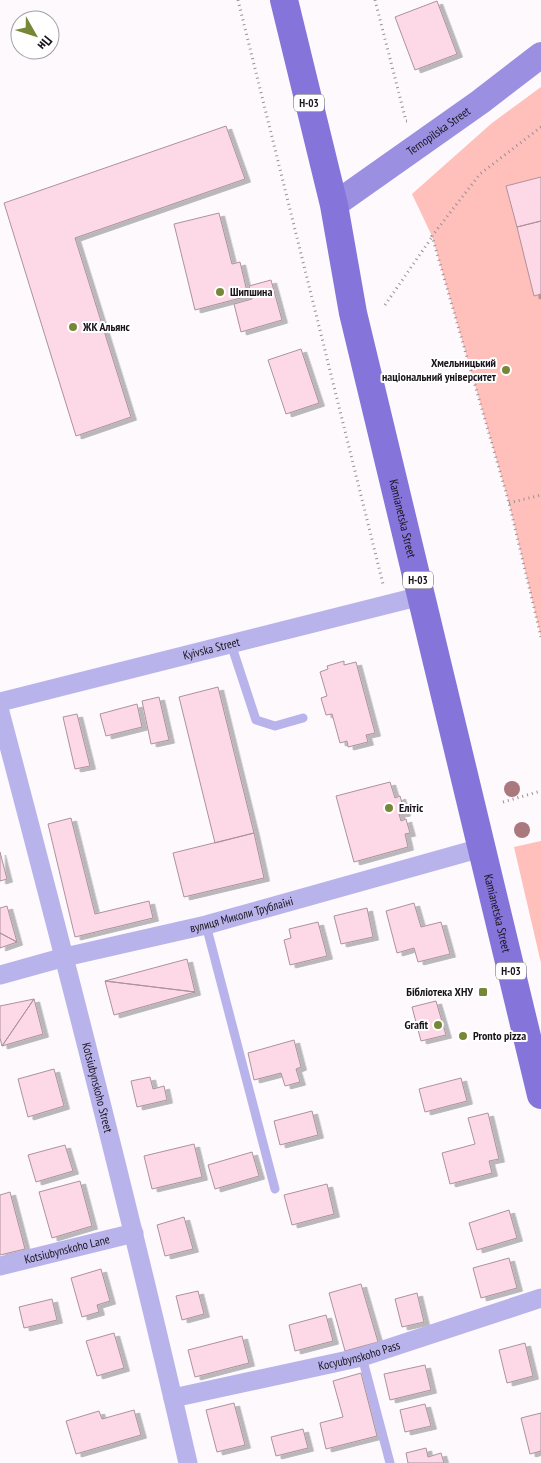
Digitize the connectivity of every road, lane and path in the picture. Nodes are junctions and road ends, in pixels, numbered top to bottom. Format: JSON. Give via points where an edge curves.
{"nodes":[{"id":1,"x":238,"y":0,"type":"edge"},
{"id":2,"x":284,"y":0,"type":"edge"},
{"id":3,"x":375,"y":0,"type":"edge"},
{"id":4,"x":541,"y":55,"type":"edge"},
{"id":5,"x":406,"y":122,"type":"dead end"},
{"id":6,"x":541,"y":127,"type":"edge"},
{"id":7,"x":334,"y":205,"type":"junction"},
{"id":8,"x":432,"y":236,"type":"junction"},
{"id":9,"x":385,"y":305,"type":"dead end"},
{"id":10,"x":541,"y":495,"type":"edge"},
{"id":11,"x":509,"y":503,"type":"junction"},
{"id":12,"x":422,"y":596,"type":"junction"},
{"id":13,"x":388,"y":604,"type":"junction"},
{"id":14,"x":541,"y":637,"type":"edge"},
{"id":15,"x":231,"y":644,"type":"junction"},
{"id":16,"x":0,"y":702,"type":"edge"},
{"id":17,"x":0,"y":712,"type":"edge"},
{"id":18,"x":303,"y":718,"type":"dead end"},
{"id":19,"x":541,"y":791,"type":"edge"},
{"id":20,"x":503,"y":802,"type":"dead end"},
{"id":21,"x":481,"y":848,"type":"junction"},
{"id":22,"x":206,"y":925,"type":"junction"},
{"id":23,"x":65,"y":957,"type":"junction"},
{"id":24,"x":0,"y":975,"type":"edge"},
{"id":25,"x":541,"y":1094,"type":"edge"},
{"id":26,"x":275,"y":1189,"type":"dead end"},
{"id":27,"x":134,"y":1233,"type":"junction"},
{"id":28,"x":0,"y":1266,"type":"edge"},
{"id":29,"x":541,"y":1298,"type":"edge"},
{"id":30,"x":362,"y":1358,"type":"junction"},
{"id":31,"x":173,"y":1398,"type":"junction"},
{"id":32,"x":188,"y":1463,"type":"edge"},
{"id":33,"x":390,"y":1463,"type":"edge"}],
"edges":[{"from":1,"to":13,"type":"path"},
{"from":2,"to":7,"type":"main road","name":"Kamianetska Street","number":"Н-03"},
{"from":3,"to":5,"type":"path"},
{"from":4,"to":7,"type":"main road","name":"Ternopilska Street"},
{"from":6,"to":8,"type":"path","via":[[480,174]]},
{"from":7,"to":12,"type":"main road","name":"Kamianetska Street","number":"Н-03","via":[[353,313]]},
{"from":8,"to":9,"type":"path"},
{"from":8,"to":11,"type":"path"},
{"from":10,"to":11,"type":"path"},
{"from":11,"to":14,"type":"path"},
{"from":12,"to":13,"type":"street","name":"Kyivska Street"},
{"from":12,"to":21,"type":"main road","name":"Kamianetska Street","number":"Н-03"},
{"from":13,"to":15,"type":"street","name":"Kyivska Street"},
{"from":15,"to":16,"type":"street","name":"Kyivska Street"},
{"from":15,"to":18,"type":"lane","via":[[256,720],[275,726]]},
{"from":17,"to":23,"type":"street","name":"Kotsiubynskoho Street"},
{"from":19,"to":20,"type":"path"},
{"from":21,"to":22,"type":"street","name":"вулиця Миколи Трублаїні"},
{"from":21,"to":25,"type":"main road","name":"Kamianetska Street","number":"Н-03"},
{"from":22,"to":23,"type":"street","name":"вулиця Миколи Трублаїні"},
{"from":22,"to":26,"type":"lane"},
{"from":23,"to":24,"type":"street","name":"вулиця Миколи Трублаїні"},
{"from":23,"to":27,"type":"street","name":"Kotsiubynskoho Street"},
{"from":27,"to":28,"type":"street","name":"Kotsiubynskoho Lane"},
{"from":27,"to":31,"type":"street","name":"Kotsiubynskoho Street"},
{"from":29,"to":30,"type":"street","name":"Kocyubynskoho Pass"},
{"from":30,"to":31,"type":"street","name":"Kocyubynskoho Pass"},
{"from":30,"to":33,"type":"lane"},
{"from":31,"to":32,"type":"street","name":"Kotsiubynskoho Street"}]}
